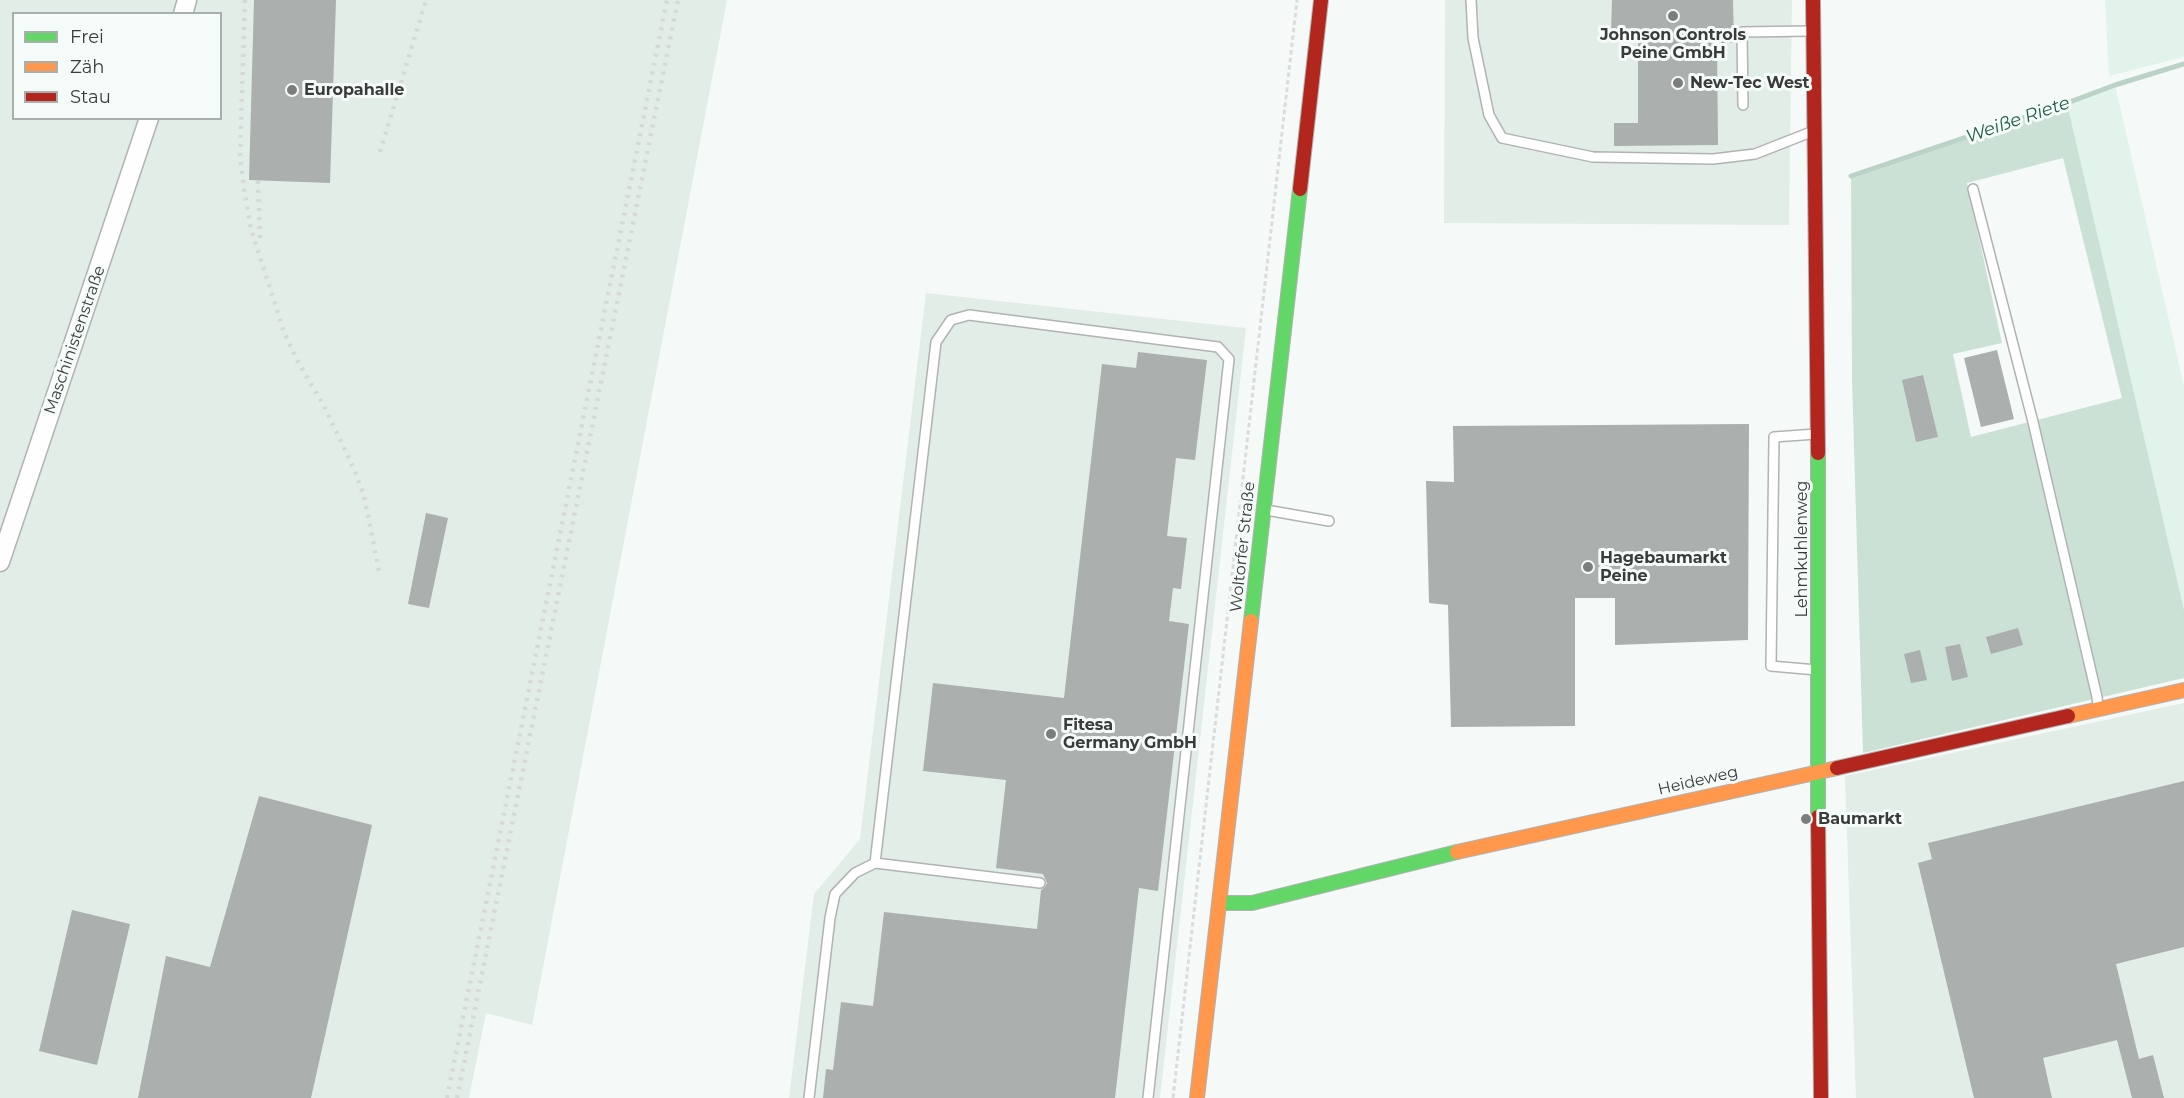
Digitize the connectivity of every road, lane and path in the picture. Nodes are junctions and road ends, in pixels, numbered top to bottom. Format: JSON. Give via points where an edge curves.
{"nodes":[{"id":1,"x":1297,"y":0,"type":"edge"},
{"id":2,"x":1321,"y":0,"type":"edge"},
{"id":3,"x":1471,"y":0,"type":"edge"},
{"id":4,"x":1813,"y":0,"type":"edge"},
{"id":5,"x":1813,"y":31,"type":"junction"},
{"id":6,"x":1743,"y":105,"type":"dead end"},
{"id":7,"x":148,"y":120,"type":"edge"},
{"id":8,"x":1813,"y":132,"type":"junction"},
{"id":9,"x":1973,"y":189,"type":"dead end"},
{"id":10,"x":1818,"y":434,"type":"junction"},
{"id":11,"x":1263,"y":510,"type":"junction"},
{"id":12,"x":1329,"y":521,"type":"dead end"},
{"id":13,"x":0,"y":562,"type":"edge"},
{"id":14,"x":1818,"y":670,"type":"junction"},
{"id":15,"x":2184,"y":690,"type":"edge"},
{"id":16,"x":2098,"y":709,"type":"junction"},
{"id":17,"x":1819,"y":771,"type":"junction"},
{"id":18,"x":875,"y":863,"type":"junction"},
{"id":19,"x":1040,"y":883,"type":"dead end"},
{"id":20,"x":1220,"y":903,"type":"junction"},
{"id":21,"x":809,"y":1098,"type":"edge"},
{"id":22,"x":1148,"y":1098,"type":"edge"},
{"id":23,"x":1173,"y":1098,"type":"edge"},
{"id":24,"x":1197,"y":1098,"type":"edge"},
{"id":25,"x":1821,"y":1098,"type":"edge"}],
"edges":[{"from":1,"to":23,"type":"path"},
{"from":2,"to":11,"type":"street","name":"Woltorfer Straße"},
{"from":3,"to":8,"type":"lane","via":[[1473,38],[1489,115],[1502,138],[1593,157],[1713,159],[1755,154]]},
{"from":4,"to":5,"type":"street","name":"Lehmkuhlenweg"},
{"from":5,"to":6,"type":"lane","via":[[1742,32]]},
{"from":5,"to":8,"type":"street","name":"Lehmkuhlenweg"},
{"from":7,"to":13,"type":"street","name":"Maschinistenstraße"},
{"from":8,"to":10,"type":"street","name":"Lehmkuhlenweg"},
{"from":9,"to":16,"type":"lane","via":[[2033,422]]},
{"from":10,"to":14,"type":"street","name":"Lehmkuhlenweg"},
{"from":10,"to":14,"type":"lane","via":[[1774,437],[1771,666]]},
{"from":11,"to":12,"type":"lane"},
{"from":11,"to":20,"type":"street","name":"Woltorfer Straße"},
{"from":14,"to":17,"type":"street","name":"Lehmkuhlenweg"},
{"from":15,"to":16,"type":"street","name":"Heideweg"},
{"from":16,"to":17,"type":"street","name":"Heideweg"},
{"from":17,"to":20,"type":"street","name":"Heideweg","via":[[1397,866],[1252,903]]},
{"from":17,"to":25,"type":"street","name":"Lehmkuhlenweg"},
{"from":18,"to":19,"type":"lane"},
{"from":18,"to":21,"type":"lane","via":[[855,873],[836,894]]},
{"from":18,"to":22,"type":"lane","via":[[936,342],[951,320],[969,315],[1218,347],[1229,359]]},
{"from":20,"to":24,"type":"street","name":"Woltorfer Straße"}]}
